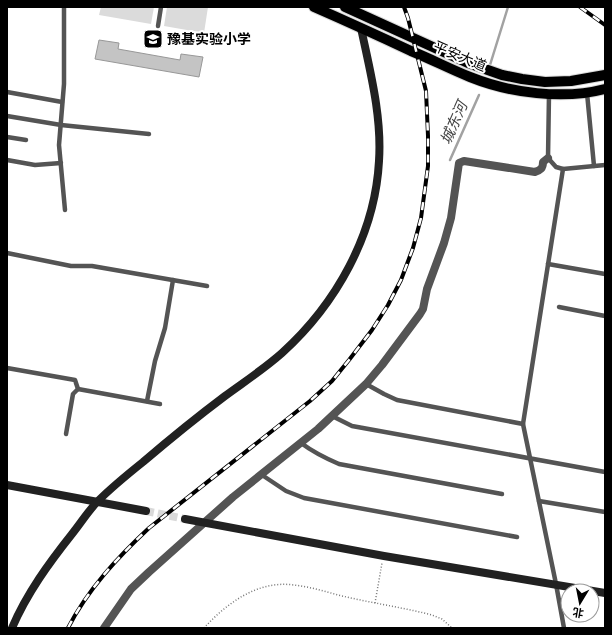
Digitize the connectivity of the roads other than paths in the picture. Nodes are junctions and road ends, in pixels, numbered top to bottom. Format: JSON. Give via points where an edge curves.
{"nodes":[{"id":1,"x":64,"y":7,"type":"edge"},
{"id":2,"x":162,"y":7,"type":"edge"},
{"id":3,"x":314,"y":7,"type":"edge"},
{"id":4,"x":345,"y":7,"type":"edge"},
{"id":5,"x":158,"y":26,"type":"dead end"},
{"id":6,"x":361,"y":28,"type":"junction"},
{"id":7,"x":605,"y":75,"type":"edge"},
{"id":8,"x":605,"y":89,"type":"edge"},
{"id":9,"x":7,"y":92,"type":"edge"},
{"id":10,"x":587,"y":93,"type":"junction"},
{"id":11,"x":549,"y":94,"type":"junction"},
{"id":12,"x":62,"y":102,"type":"junction"},
{"id":13,"x":7,"y":116,"type":"edge"},
{"id":14,"x":61,"y":125,"type":"junction"},
{"id":15,"x":149,"y":134,"type":"dead end"},
{"id":16,"x":7,"y":138,"type":"edge"},
{"id":17,"x":26,"y":140,"type":"dead end"},
{"id":18,"x":548,"y":158,"type":"junction"},
{"id":19,"x":7,"y":160,"type":"edge"},
{"id":20,"x":61,"y":163,"type":"junction"},
{"id":21,"x":605,"y":165,"type":"edge"},
{"id":22,"x":594,"y":166,"type":"junction"},
{"id":23,"x":563,"y":169,"type":"junction"},
{"id":24,"x":65,"y":210,"type":"dead end"},
{"id":25,"x":7,"y":253,"type":"edge"},
{"id":26,"x":548,"y":264,"type":"junction"},
{"id":27,"x":605,"y":274,"type":"edge"},
{"id":28,"x":173,"y":280,"type":"junction"},
{"id":29,"x":207,"y":286,"type":"dead end"},
{"id":30,"x":559,"y":308,"type":"dead end"},
{"id":31,"x":605,"y":316,"type":"edge"},
{"id":32,"x":7,"y":368,"type":"edge"},
{"id":33,"x":366,"y":384,"type":"junction"},
{"id":34,"x":78,"y":389,"type":"junction"},
{"id":35,"x":147,"y":402,"type":"junction"},
{"id":36,"x":160,"y":404,"type":"dead end"},
{"id":37,"x":332,"y":416,"type":"junction"},
{"id":38,"x":523,"y":424,"type":"junction"},
{"id":39,"x":66,"y":434,"type":"dead end"},
{"id":40,"x":301,"y":443,"type":"junction"},
{"id":41,"x":530,"y":459,"type":"junction"},
{"id":42,"x":605,"y":472,"type":"edge"},
{"id":43,"x":262,"y":475,"type":"junction"},
{"id":44,"x":7,"y":485,"type":"edge"},
{"id":45,"x":502,"y":494,"type":"dead end"},
{"id":46,"x":539,"y":501,"type":"junction"},
{"id":47,"x":97,"y":502,"type":"junction"},
{"id":48,"x":146,"y":512,"type":"tunnel mouth"},
{"id":49,"x":605,"y":512,"type":"edge"},
{"id":50,"x":185,"y":519,"type":"tunnel mouth"},
{"id":51,"x":204,"y":522,"type":"junction"},
{"id":52,"x":517,"y":537,"type":"dead end"},
{"id":53,"x":556,"y":584,"type":"junction"},
{"id":54,"x":605,"y":593,"type":"edge"},
{"id":55,"x":12,"y":628,"type":"edge"},
{"id":56,"x":104,"y":628,"type":"edge"},
{"id":57,"x":564,"y":628,"type":"edge"}],
"edges":[{"from":1,"to":12,"type":"lane"},
{"from":2,"to":5,"type":"lane"},
{"from":3,"to":6,"type":"main road","name":"平安大道"},
{"from":4,"to":7,"type":"main road","name":"平安大道","via":[[468,63],[502,75],[552,82]]},
{"from":6,"to":11,"type":"main road","name":"平安大道","via":[[470,77],[500,86]]},
{"from":6,"to":47,"type":"street","via":[[372,82],[380,144],[375,194],[370,214],[359,246],[341,280],[316,317],[281,354],[182,429]]},
{"from":8,"to":10,"type":"main road","name":"平安大道"},
{"from":9,"to":12,"type":"lane"},
{"from":10,"to":11,"type":"main road","name":"平安大道"},
{"from":10,"to":22,"type":"lane"},
{"from":11,"to":18,"type":"lane"},
{"from":12,"to":14,"type":"lane"},
{"from":13,"to":14,"type":"lane"},
{"from":14,"to":15,"type":"lane"},
{"from":14,"to":20,"type":"lane"},
{"from":16,"to":17,"type":"lane"},
{"from":18,"to":23,"type":"lane","via":[[556,167]]},
{"from":18,"to":33,"type":"street","via":[[543,162],[541,169],[535,172],[464,160],[459,163],[451,218],[427,289],[423,309]]},
{"from":19,"to":20,"type":"lane","via":[[35,165]]},
{"from":20,"to":24,"type":"lane"},
{"from":21,"to":22,"type":"lane"},
{"from":22,"to":23,"type":"lane"},
{"from":23,"to":26,"type":"lane"},
{"from":25,"to":28,"type":"lane","via":[[71,266],[92,266]]},
{"from":26,"to":27,"type":"lane"},
{"from":26,"to":38,"type":"lane"},
{"from":28,"to":29,"type":"lane"},
{"from":28,"to":35,"type":"lane","via":[[165,328],[154,361]]},
{"from":30,"to":31,"type":"lane"},
{"from":32,"to":34,"type":"lane","via":[[75,380]]},
{"from":33,"to":37,"type":"street"},
{"from":33,"to":38,"type":"lane","via":[[397,400]]},
{"from":34,"to":35,"type":"lane"},
{"from":34,"to":39,"type":"lane","via":[[73,394]]},
{"from":35,"to":36,"type":"lane"},
{"from":37,"to":40,"type":"street"},
{"from":37,"to":41,"type":"lane","via":[[352,426]]},
{"from":38,"to":41,"type":"lane"},
{"from":40,"to":43,"type":"street"},
{"from":40,"to":45,"type":"lane","via":[[339,464]]},
{"from":41,"to":42,"type":"lane"},
{"from":41,"to":46,"type":"lane"},
{"from":43,"to":51,"type":"street"},
{"from":43,"to":52,"type":"lane","via":[[286,491],[304,498]]},
{"from":44,"to":47,"type":"street"},
{"from":46,"to":49,"type":"lane"},
{"from":46,"to":53,"type":"lane"},
{"from":47,"to":48,"type":"street"},
{"from":47,"to":55,"type":"street","via":[[49,564]]},
{"from":50,"to":51,"type":"street"},
{"from":51,"to":53,"type":"street","via":[[384,556]]},
{"from":51,"to":56,"type":"street","via":[[131,589]]},
{"from":53,"to":54,"type":"street"},
{"from":53,"to":57,"type":"lane"}]}
